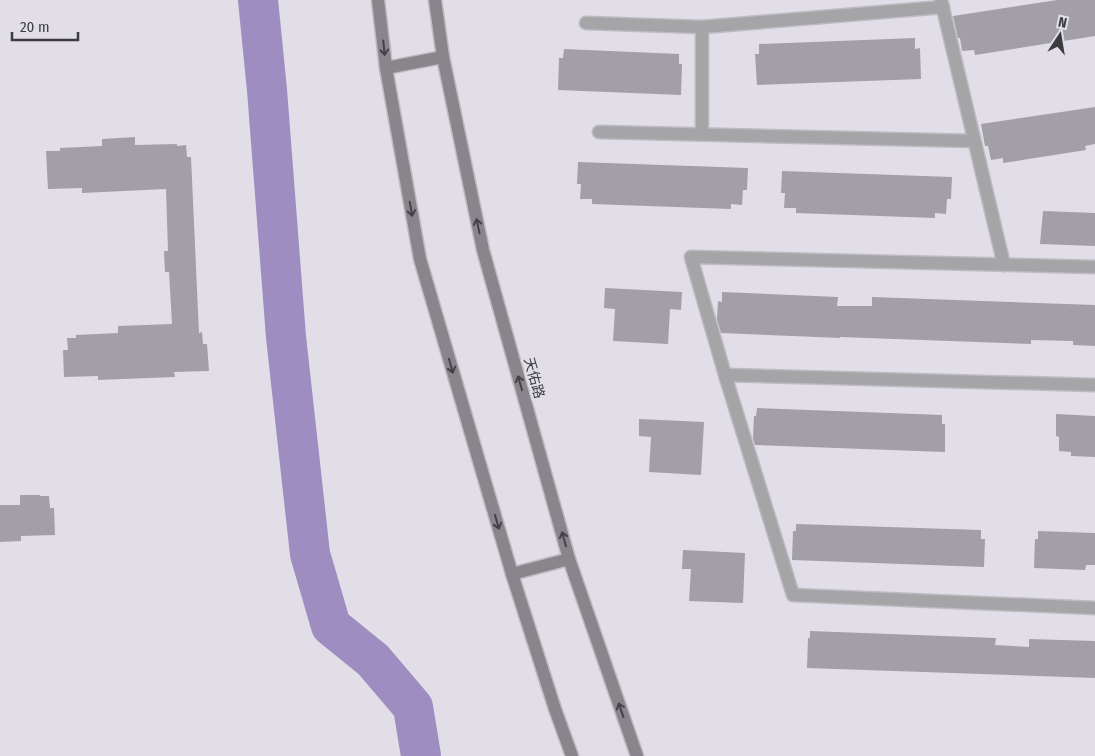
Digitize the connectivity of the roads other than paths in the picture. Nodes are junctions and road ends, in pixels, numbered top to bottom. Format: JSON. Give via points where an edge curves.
{"nodes":[{"id":1,"x":378,"y":0,"type":"edge"},
{"id":2,"x":435,"y":0,"type":"edge"},
{"id":3,"x":942,"y":4,"type":"edge"},
{"id":4,"x":586,"y":23,"type":"dead end"},
{"id":5,"x":702,"y":26,"type":"junction"},
{"id":6,"x":442,"y":57,"type":"junction"},
{"id":7,"x":386,"y":68,"type":"junction"},
{"id":8,"x":599,"y":132,"type":"dead end"},
{"id":9,"x":702,"y":134,"type":"junction"},
{"id":10,"x":974,"y":142,"type":"junction"},
{"id":11,"x":1004,"y":265,"type":"junction"},
{"id":12,"x":1095,"y":267,"type":"edge"},
{"id":13,"x":724,"y":375,"type":"junction"},
{"id":14,"x":1095,"y":385,"type":"edge"},
{"id":15,"x":569,"y":559,"type":"junction"},
{"id":16,"x":512,"y":574,"type":"junction"},
{"id":17,"x":1095,"y":608,"type":"edge"},
{"id":18,"x":572,"y":756,"type":"edge"},
{"id":19,"x":637,"y":756,"type":"edge"}],
"edges":[{"from":1,"to":7,"type":"main road","one_way":true},
{"from":2,"to":6,"type":"main road","name":"天佑路"},
{"from":3,"to":5,"type":"lane"},
{"from":3,"to":10,"type":"lane"},
{"from":4,"to":5,"type":"lane"},
{"from":5,"to":9,"type":"lane"},
{"from":6,"to":7,"type":"main road"},
{"from":15,"to":6,"type":"main road","name":"天佑路","one_way":true,"via":[[483,250]]},
{"from":7,"to":16,"type":"main road","one_way":true,"via":[[420,259]]},
{"from":8,"to":9,"type":"lane"},
{"from":9,"to":10,"type":"lane"},
{"from":10,"to":11,"type":"lane"},
{"from":11,"to":12,"type":"lane"},
{"from":11,"to":13,"type":"lane","via":[[690,257]]},
{"from":13,"to":14,"type":"lane"},
{"from":13,"to":17,"type":"lane","via":[[793,594]]},
{"from":15,"to":16,"type":"main road"},
{"from":19,"to":15,"type":"main road","name":"天佑路","one_way":true},
{"from":16,"to":18,"type":"main road"}]}
